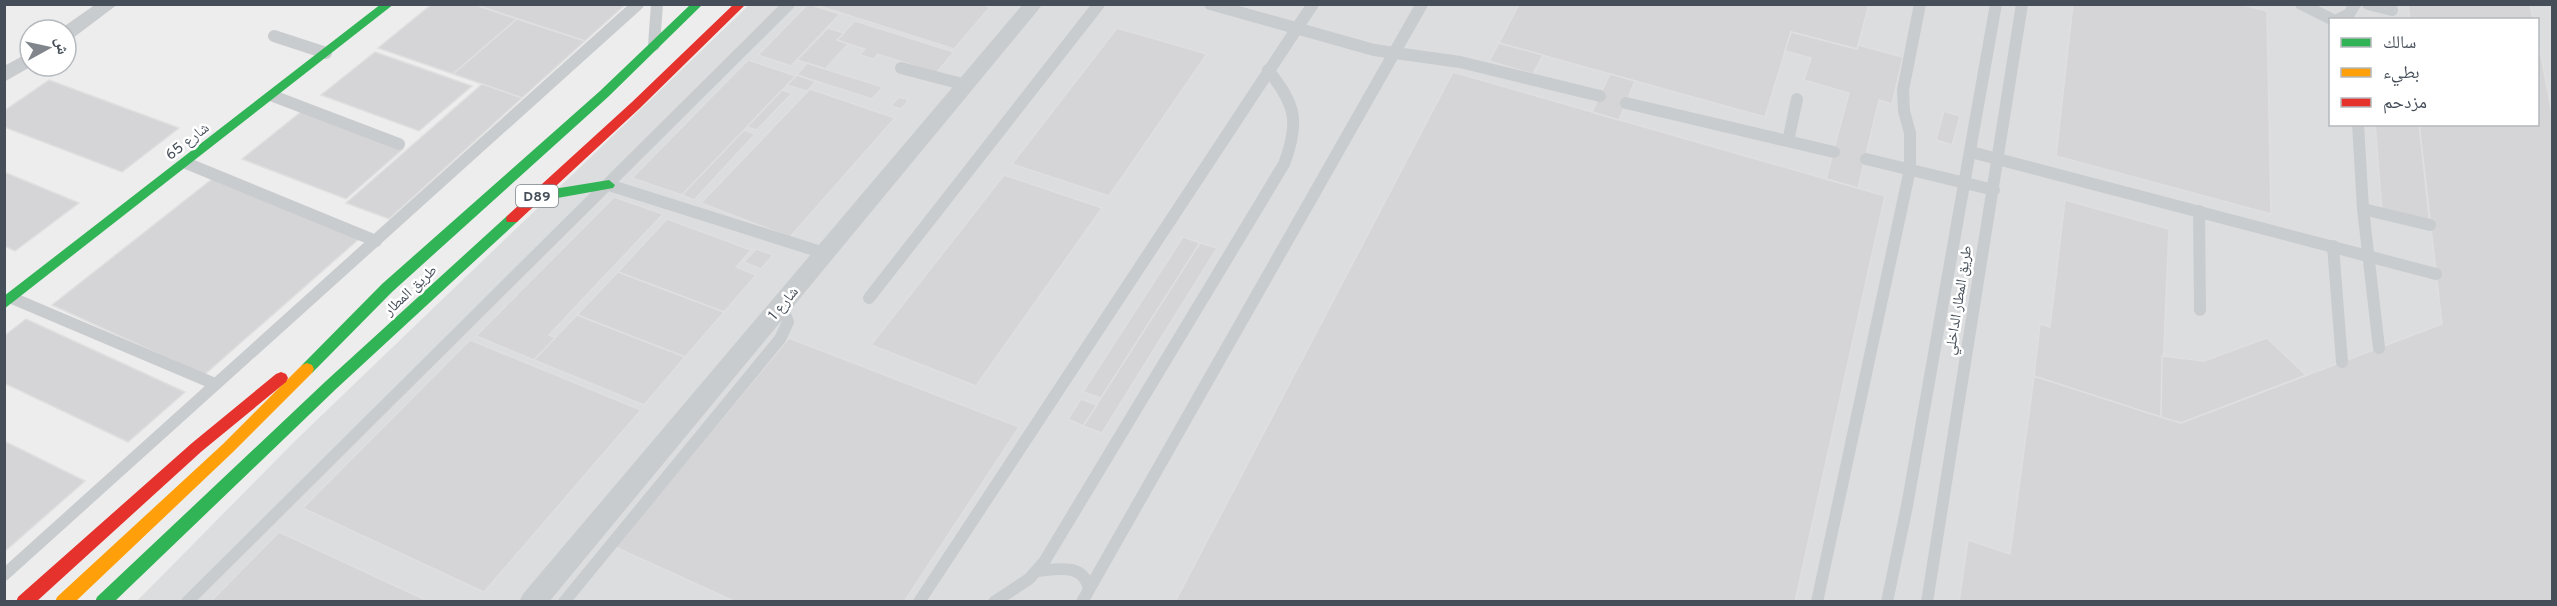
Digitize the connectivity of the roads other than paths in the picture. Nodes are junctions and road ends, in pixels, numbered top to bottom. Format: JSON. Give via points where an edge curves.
{"nodes":[{"id":1,"x":109,"y":4,"type":"edge"},
{"id":2,"x":389,"y":4,"type":"edge"},
{"id":3,"x":638,"y":4,"type":"edge"},
{"id":4,"x":657,"y":4,"type":"edge"},
{"id":5,"x":698,"y":4,"type":"edge"},
{"id":6,"x":741,"y":4,"type":"edge"},
{"id":7,"x":789,"y":4,"type":"edge"},
{"id":8,"x":1034,"y":4,"type":"edge"},
{"id":9,"x":1099,"y":4,"type":"edge"},
{"id":10,"x":1210,"y":4,"type":"edge"},
{"id":11,"x":1313,"y":4,"type":"edge"},
{"id":12,"x":1422,"y":4,"type":"edge"},
{"id":13,"x":1920,"y":4,"type":"edge"},
{"id":14,"x":1996,"y":4,"type":"edge"},
{"id":15,"x":2022,"y":4,"type":"edge"},
{"id":16,"x":2301,"y":4,"type":"edge"},
{"id":17,"x":2355,"y":4,"type":"edge"},
{"id":18,"x":2367,"y":4,"type":"edge"},
{"id":19,"x":2392,"y":10,"type":"dead end"},
{"id":20,"x":2331,"y":18,"type":"edge"},
{"id":21,"x":2340,"y":18,"type":"edge"},
{"id":22,"x":78,"y":26,"type":"edge"},
{"id":23,"x":1297,"y":28,"type":"junction"},
{"id":24,"x":274,"y":36,"type":"dead end"},
{"id":25,"x":654,"y":48,"type":"junction"},
{"id":26,"x":327,"y":54,"type":"junction"},
{"id":27,"x":1395,"y":54,"type":"junction"},
{"id":28,"x":18,"y":66,"type":"edge"},
{"id":29,"x":901,"y":68,"type":"dead end"},
{"id":30,"x":1268,"y":70,"type":"junction"},
{"id":31,"x":4,"y":76,"type":"edge"},
{"id":32,"x":966,"y":85,"type":"junction"},
{"id":33,"x":273,"y":96,"type":"junction"},
{"id":34,"x":1600,"y":96,"type":"dead end"},
{"id":35,"x":1797,"y":99,"type":"dead end"},
{"id":36,"x":1626,"y":103,"type":"dead end"},
{"id":37,"x":2358,"y":126,"type":"edge"},
{"id":38,"x":1788,"y":141,"type":"junction"},
{"id":39,"x":399,"y":144,"type":"dead end"},
{"id":40,"x":1834,"y":152,"type":"dead end"},
{"id":41,"x":1971,"y":152,"type":"junction"},
{"id":42,"x":1866,"y":159,"type":"dead end"},
{"id":43,"x":1999,"y":159,"type":"junction"},
{"id":44,"x":186,"y":163,"type":"junction"},
{"id":45,"x":1910,"y":169,"type":"junction"},
{"id":46,"x":1966,"y":183,"type":"junction"},
{"id":47,"x":609,"y":185,"type":"junction"},
{"id":48,"x":1994,"y":190,"type":"junction"},
{"id":49,"x":535,"y":197,"type":"junction"},
{"id":50,"x":2363,"y":209,"type":"junction"},
{"id":51,"x":2199,"y":211,"type":"junction"},
{"id":52,"x":2430,"y":225,"type":"dead end"},
{"id":53,"x":376,"y":241,"type":"junction"},
{"id":54,"x":2333,"y":246,"type":"junction"},
{"id":55,"x":824,"y":253,"type":"junction"},
{"id":56,"x":2368,"y":254,"type":"junction"},
{"id":57,"x":2436,"y":274,"type":"dead end"},
{"id":58,"x":869,"y":298,"type":"dead end"},
{"id":59,"x":8,"y":301,"type":"edge"},
{"id":60,"x":778,"y":308,"type":"junction"},
{"id":61,"x":2200,"y":310,"type":"dead end"},
{"id":62,"x":333,"y":341,"type":"junction"},
{"id":63,"x":2379,"y":348,"type":"dead end"},
{"id":64,"x":2342,"y":362,"type":"dead end"},
{"id":65,"x":215,"y":384,"type":"junction"},
{"id":66,"x":331,"y":385,"type":"junction"},
{"id":67,"x":159,"y":568,"type":"dead end"},
{"id":68,"x":1037,"y":571,"type":"junction"},
{"id":69,"x":4,"y":574,"type":"edge"},
{"id":70,"x":1086,"y":595,"type":"edge"},
{"id":71,"x":24,"y":602,"type":"edge"},
{"id":72,"x":63,"y":602,"type":"edge"},
{"id":73,"x":103,"y":602,"type":"edge"},
{"id":74,"x":187,"y":602,"type":"edge"},
{"id":75,"x":532,"y":602,"type":"edge"},
{"id":76,"x":564,"y":602,"type":"edge"},
{"id":77,"x":919,"y":602,"type":"edge"},
{"id":78,"x":994,"y":602,"type":"edge"},
{"id":79,"x":1818,"y":602,"type":"edge"},
{"id":80,"x":1887,"y":602,"type":"edge"},
{"id":81,"x":1927,"y":602,"type":"edge"}],
"edges":[{"from":1,"to":22,"type":"street"},
{"from":2,"to":26,"type":"main road","name":"شارع 65"},
{"from":3,"to":53,"type":"lane"},
{"from":4,"to":25,"type":"lane"},
{"from":5,"to":25,"type":"main road","name":"طريق المطار","number":"D89"},
{"from":6,"to":49,"type":"main road","name":"طريق المطار","number":"D89"},
{"from":7,"to":47,"type":"lane"},
{"from":8,"to":32,"type":"street","name":"شارع 1"},
{"from":9,"to":58,"type":"lane"},
{"from":10,"to":23,"type":"lane"},
{"from":11,"to":23,"type":"lane"},
{"from":12,"to":27,"type":"lane"},
{"from":13,"to":45,"type":"lane","via":[[1902,101],[1910,133]]},
{"from":14,"to":41,"type":"lane"},
{"from":15,"to":43,"type":"lane","name":"طريق المطار الداخلي"},
{"from":16,"to":20,"type":"lane"},
{"from":17,"to":21,"type":"lane","via":[[2349,14]]},
{"from":18,"to":19,"type":"lane"},
{"from":23,"to":27,"type":"lane"},
{"from":23,"to":30,"type":"lane"},
{"from":24,"to":26,"type":"lane"},
{"from":25,"to":62,"type":"main road","name":"طريق المطار","number":"D89"},
{"from":26,"to":33,"type":"main road","name":"شارع 65"},
{"from":27,"to":34,"type":"lane","via":[[1460,62]]},
{"from":27,"to":70,"type":"lane"},
{"from":28,"to":31,"type":"street"},
{"from":29,"to":32,"type":"lane"},
{"from":30,"to":68,"type":"lane","via":[[1285,89],[1295,113],[1295,139],[1284,164]]},
{"from":30,"to":77,"type":"lane"},
{"from":32,"to":55,"type":"street","name":"شارع 1"},
{"from":33,"to":39,"type":"lane"},
{"from":33,"to":44,"type":"main road","name":"شارع 65"},
{"from":35,"to":38,"type":"lane"},
{"from":36,"to":38,"type":"lane"},
{"from":37,"to":50,"type":"lane"},
{"from":38,"to":40,"type":"lane"},
{"from":41,"to":43,"type":"lane"},
{"from":41,"to":46,"type":"lane"},
{"from":42,"to":45,"type":"lane"},
{"from":43,"to":48,"type":"lane","name":"طريق المطار الداخلي"},
{"from":43,"to":51,"type":"lane"},
{"from":44,"to":53,"type":"lane"},
{"from":44,"to":59,"type":"main road","name":"شارع 65"},
{"from":45,"to":46,"type":"lane"},
{"from":45,"to":79,"type":"lane"},
{"from":46,"to":48,"type":"lane"},
{"from":46,"to":80,"type":"lane"},
{"from":47,"to":49,"type":"main road"},
{"from":47,"to":55,"type":"lane"},
{"from":47,"to":74,"type":"lane"},
{"from":48,"to":81,"type":"lane","name":"طريق المطار الداخلي"},
{"from":49,"to":66,"type":"main road","name":"طريق المطار","number":"D89"},
{"from":50,"to":52,"type":"lane"},
{"from":50,"to":56,"type":"lane"},
{"from":51,"to":54,"type":"lane"},
{"from":51,"to":61,"type":"lane"},
{"from":53,"to":65,"type":"lane"},
{"from":54,"to":56,"type":"lane"},
{"from":54,"to":64,"type":"lane"},
{"from":55,"to":60,"type":"street","name":"شارع 1"},
{"from":56,"to":57,"type":"lane"},
{"from":56,"to":63,"type":"lane"},
{"from":59,"to":65,"type":"lane"},
{"from":60,"to":75,"type":"street","name":"شارع 1"},
{"from":60,"to":76,"type":"lane","via":[[788,322],[780,339]]},
{"from":62,"to":71,"type":"main road","via":[[197,447]]},
{"from":62,"to":72,"type":"main road","name":"طريق المطار","number":"D89","via":[[228,448]]},
{"from":65,"to":69,"type":"lane"},
{"from":66,"to":67,"type":"main road","via":[[281,444]]},
{"from":66,"to":73,"type":"main road","name":"طريق المطار","number":"D89"},
{"from":68,"to":70,"type":"lane","via":[[1077,570],[1086,578]]},
{"from":68,"to":78,"type":"lane"}]}
